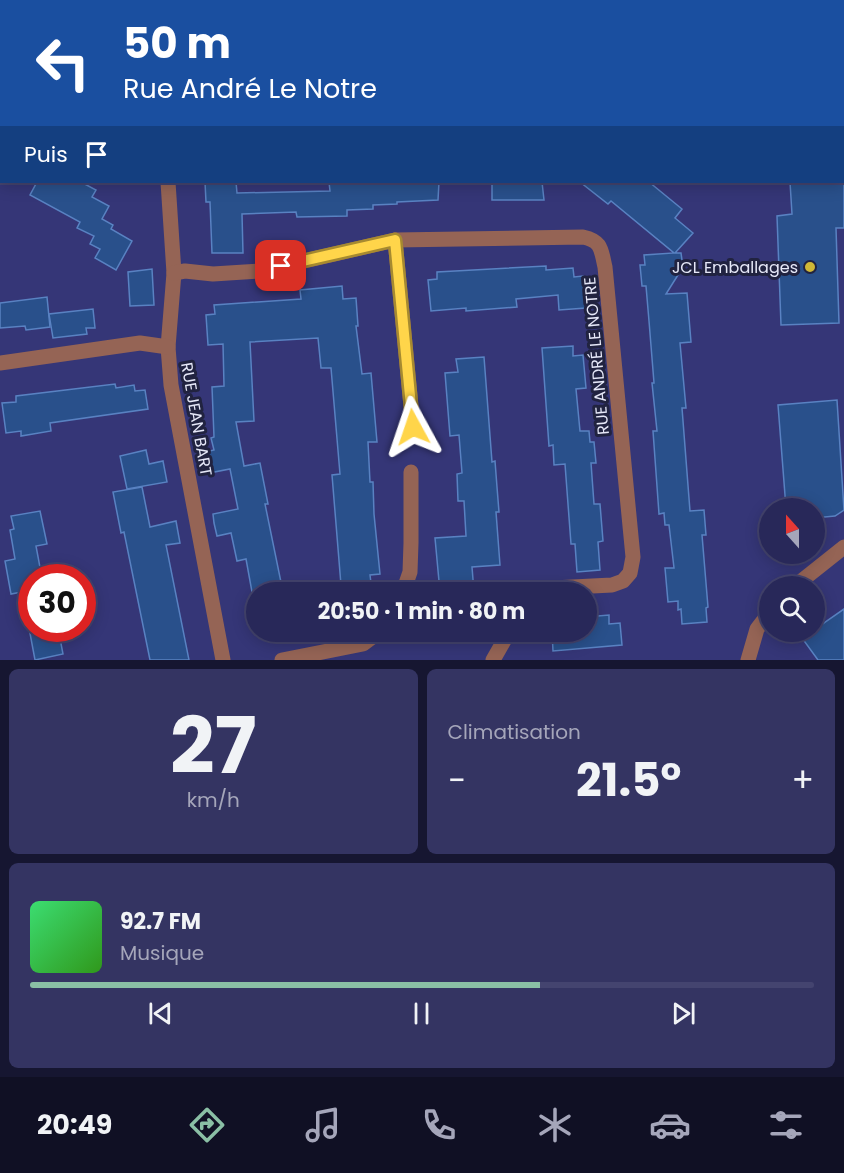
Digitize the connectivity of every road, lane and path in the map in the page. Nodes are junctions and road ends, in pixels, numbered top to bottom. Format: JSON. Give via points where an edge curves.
{"nodes":[{"id":1,"x":168,"y":183,"type":"edge"},
{"id":2,"x":395,"y":240,"type":"junction"},
{"id":3,"x":174,"y":273,"type":"junction"},
{"id":4,"x":168,"y":346,"type":"junction"},
{"id":5,"x":0,"y":363,"type":"edge"},
{"id":6,"x":413,"y":427,"type":"dead end"},
{"id":7,"x":411,"y":472,"type":"dead end"},
{"id":8,"x":844,"y":547,"type":"edge"},
{"id":9,"x":808,"y":576,"type":"edge"},
{"id":10,"x":406,"y":582,"type":"edge"},
{"id":11,"x":597,"y":586,"type":"edge"},
{"id":12,"x":759,"y":626,"type":"edge"},
{"id":13,"x":366,"y":642,"type":"edge"},
{"id":14,"x":503,"y":642,"type":"edge"},
{"id":15,"x":223,"y":660,"type":"edge"},
{"id":16,"x":282,"y":660,"type":"edge"},
{"id":17,"x":493,"y":660,"type":"edge"},
{"id":18,"x":748,"y":660,"type":"edge"}],
"edges":[{"from":1,"to":3,"type":"street","name":"RUE JEAN BART"},
{"from":2,"to":3,"type":"street","name":"RUE ANDRÉ LE NOTRE","via":[[261,271]]},
{"from":2,"to":6,"type":"street"},
{"from":2,"to":11,"type":"street","name":"RUE ANDRÉ LE NOTRE","via":[[583,237],[600,246],[633,557],[630,573],[623,581]]},
{"from":3,"to":4,"type":"street","name":"RUE JEAN BART"},
{"from":4,"to":5,"type":"street","via":[[140,343]]},
{"from":4,"to":15,"type":"street","name":"RUE JEAN BART","via":[[171,385]]},
{"from":7,"to":10,"type":"street","via":[[410,572]]},
{"from":8,"to":9,"type":"street"},
{"from":12,"to":18,"type":"street"},
{"from":13,"to":16,"type":"street"},
{"from":14,"to":17,"type":"street"}]}
